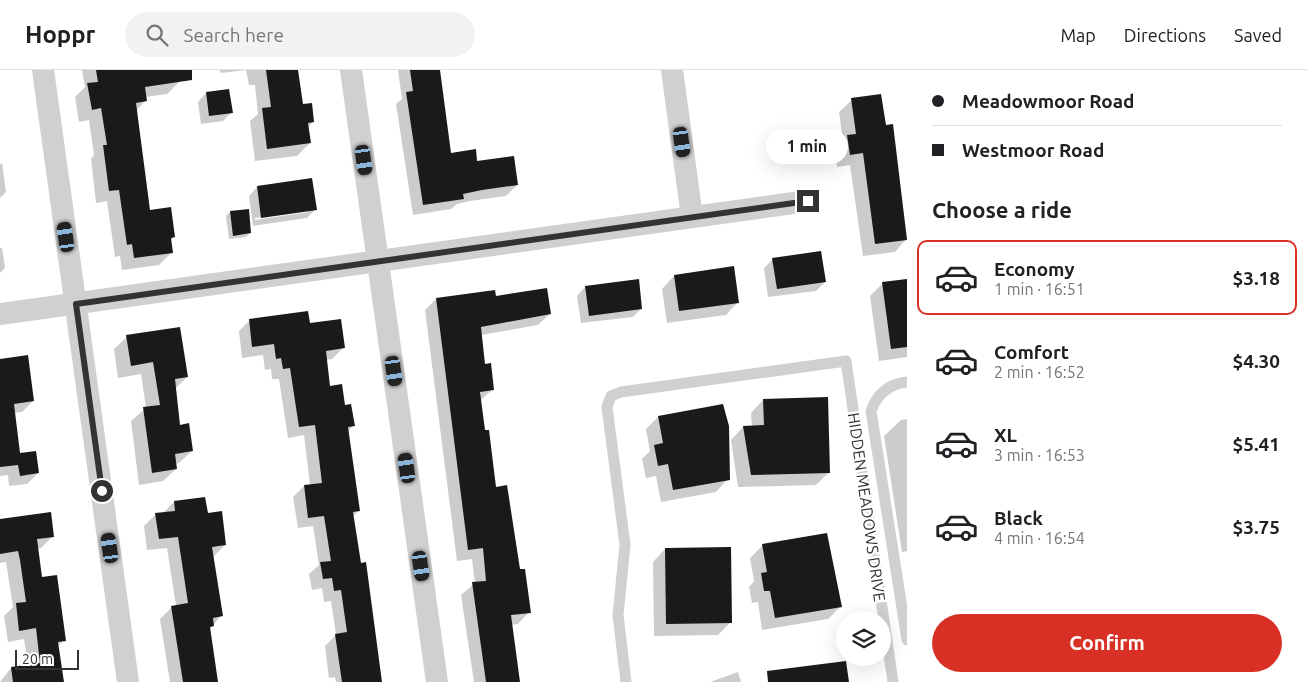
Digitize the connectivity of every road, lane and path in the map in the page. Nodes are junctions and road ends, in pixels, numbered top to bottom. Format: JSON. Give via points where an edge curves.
{"nodes":[{"id":1,"x":42,"y":70,"type":"edge"},
{"id":2,"x":351,"y":70,"type":"edge"},
{"id":3,"x":672,"y":70,"type":"edge"},
{"id":4,"x":808,"y":201,"type":"dead end"},
{"id":5,"x":692,"y":217,"type":"junction"},
{"id":6,"x":378,"y":261,"type":"junction"},
{"id":7,"x":76,"y":304,"type":"junction"},
{"id":8,"x":0,"y":314,"type":"edge"},
{"id":9,"x":907,"y":382,"type":"edge"},
{"id":10,"x":903,"y":584,"type":"edge"},
{"id":11,"x":907,"y":640,"type":"edge"},
{"id":12,"x":128,"y":682,"type":"edge"},
{"id":13,"x":437,"y":682,"type":"edge"},
{"id":14,"x":626,"y":682,"type":"edge"},
{"id":15,"x":893,"y":682,"type":"edge"}],
"edges":[{"from":1,"to":7,"type":"street"},
{"from":2,"to":6,"type":"street"},
{"from":3,"to":5,"type":"street"},
{"from":4,"to":5,"type":"street"},
{"from":5,"to":6,"type":"street"},
{"from":6,"to":7,"type":"street"},
{"from":6,"to":13,"type":"street"},
{"from":7,"to":8,"type":"street"},
{"from":7,"to":12,"type":"street"},
{"from":9,"to":10,"type":"lane","via":[[881,392],[871,410]]},
{"from":10,"to":11,"type":"lane"},
{"from":14,"to":15,"type":"lane","name":"HIDDEN MEADOWS DRIVE","via":[[618,615],[625,545],[608,400],[621,392],[846,361]]}]}
